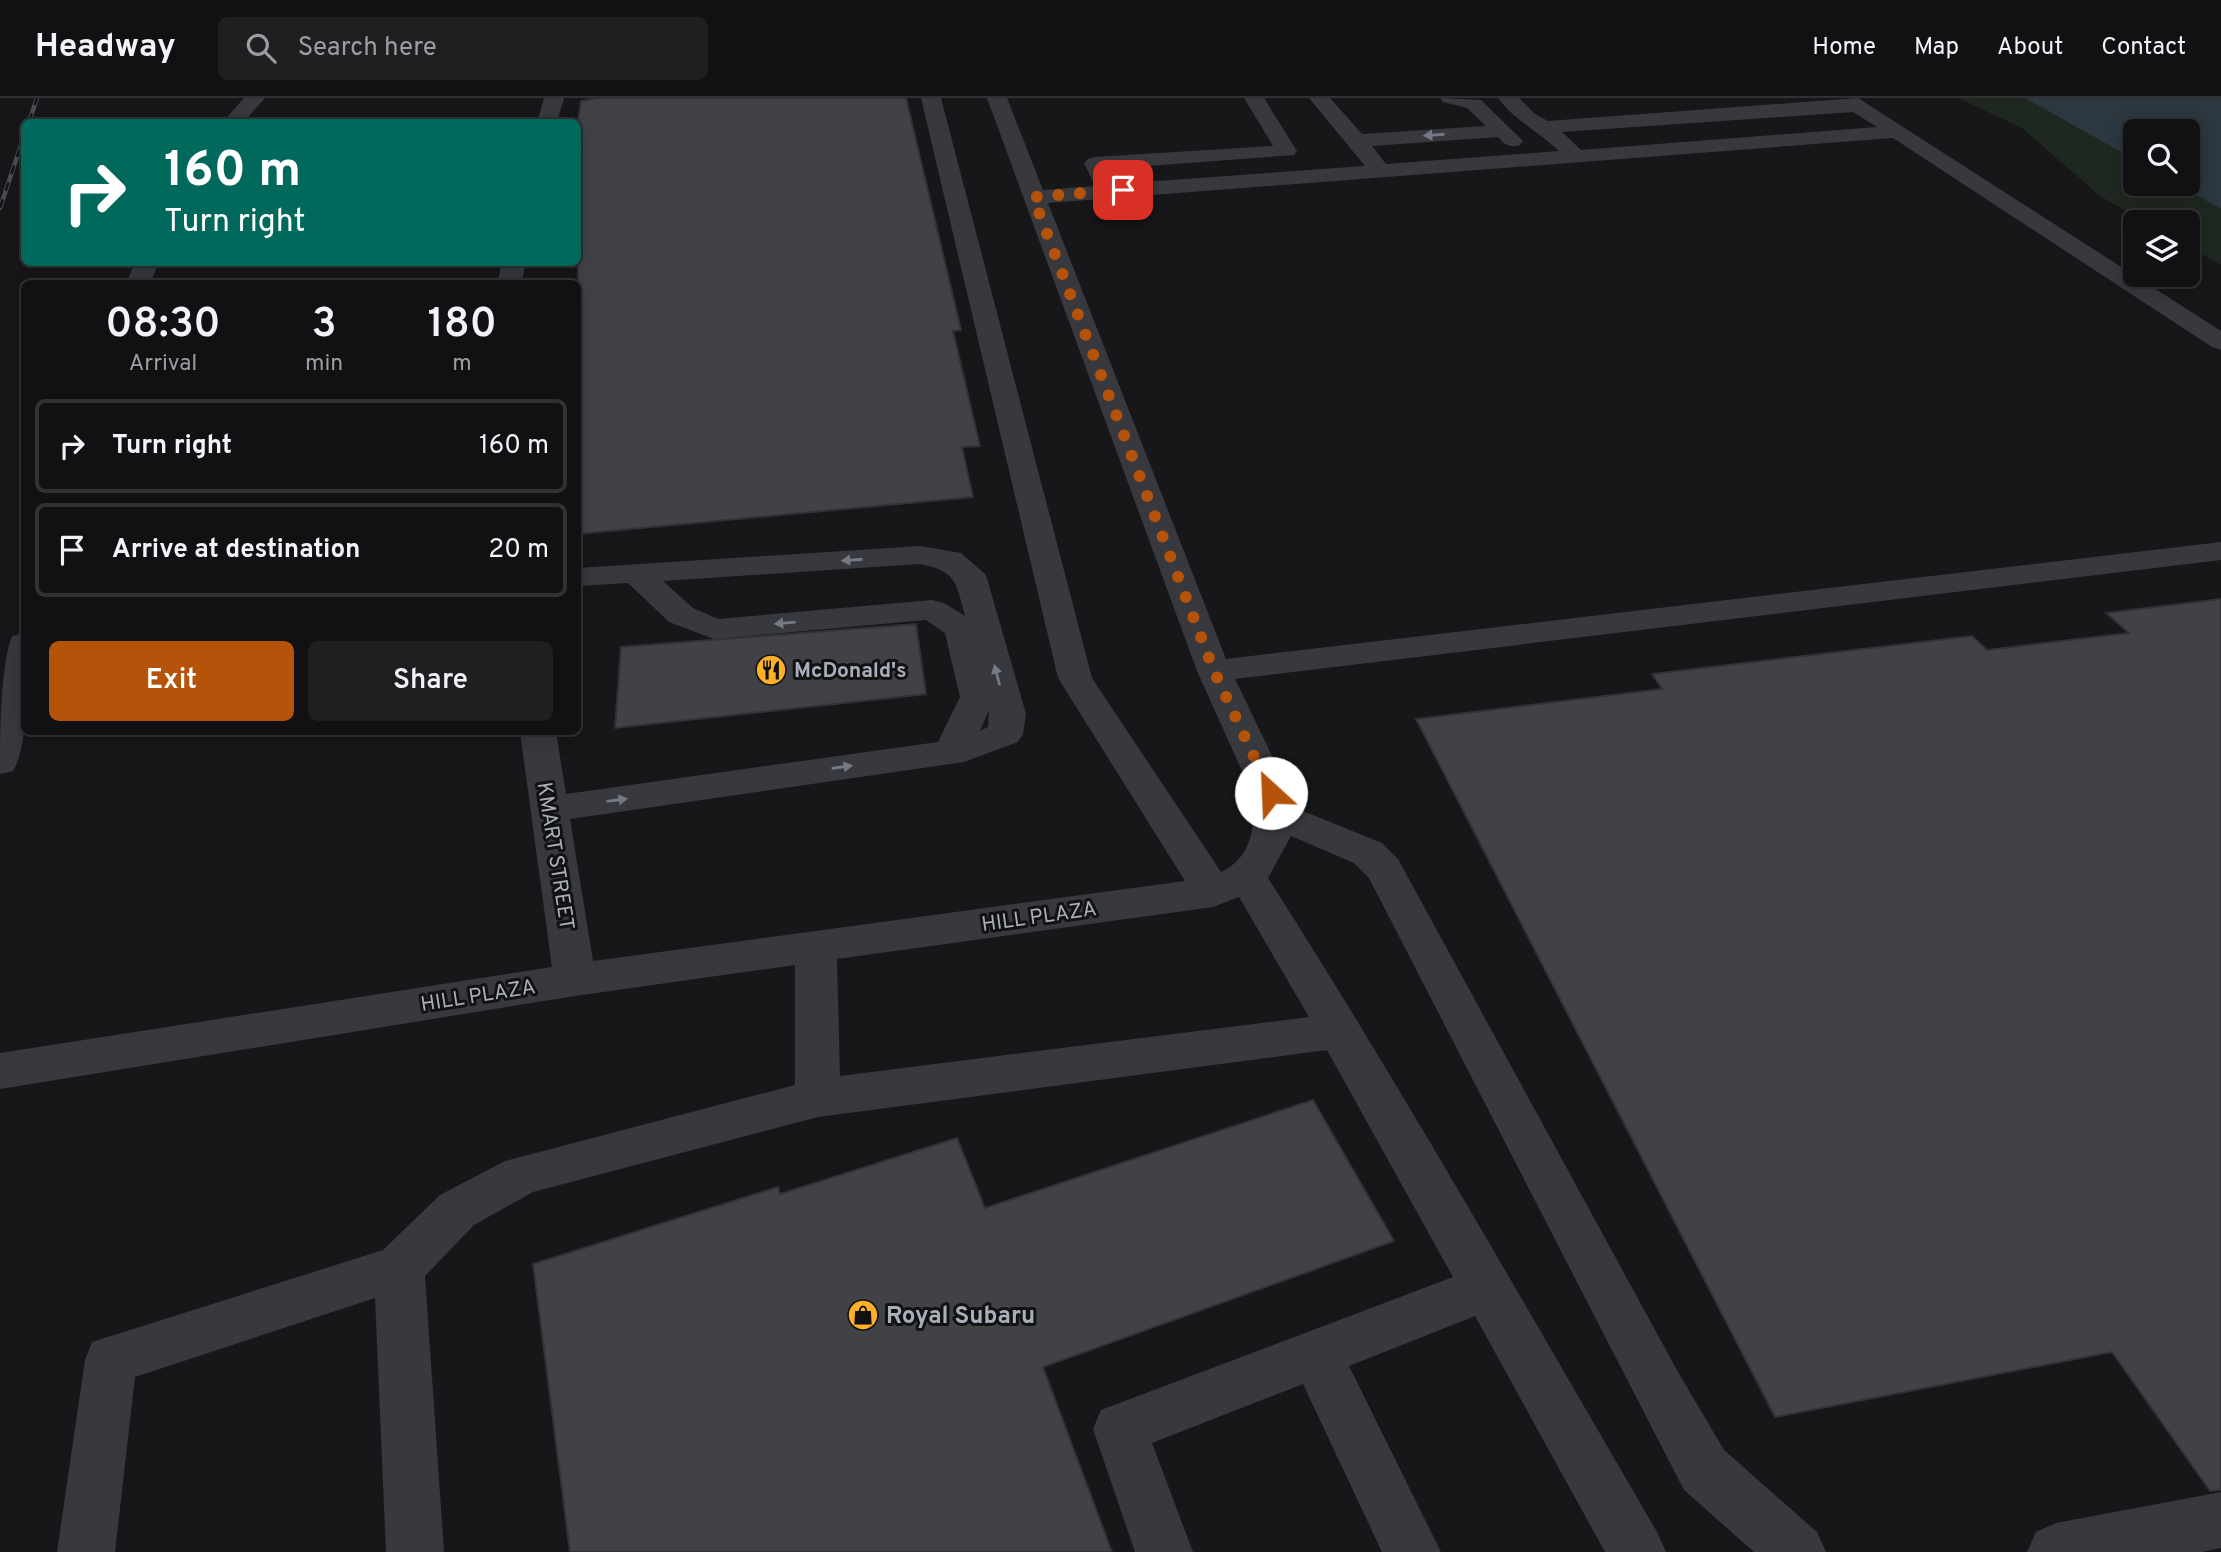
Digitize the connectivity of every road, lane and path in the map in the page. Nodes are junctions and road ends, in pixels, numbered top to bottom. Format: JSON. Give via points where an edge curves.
{"nodes":[{"id":1,"x":255,"y":98,"type":"edge"},
{"id":2,"x":554,"y":98,"type":"edge"},
{"id":3,"x":931,"y":98,"type":"edge"},
{"id":4,"x":997,"y":98,"type":"edge"},
{"id":5,"x":1254,"y":98,"type":"edge"},
{"id":6,"x":1319,"y":98,"type":"edge"},
{"id":7,"x":1450,"y":98,"type":"edge"},
{"id":8,"x":1508,"y":98,"type":"edge"},
{"id":9,"x":1852,"y":102,"type":"edge"},
{"id":10,"x":1693,"y":117,"type":"junction"},
{"id":11,"x":236,"y":119,"type":"edge"},
{"id":12,"x":548,"y":119,"type":"edge"},
{"id":13,"x":1545,"y":127,"type":"junction"},
{"id":14,"x":1503,"y":131,"type":"junction"},
{"id":15,"x":1898,"y":132,"type":"junction"},
{"id":16,"x":1357,"y":141,"type":"junction"},
{"id":17,"x":1729,"y":145,"type":"junction"},
{"id":18,"x":1576,"y":156,"type":"junction"},
{"id":19,"x":1532,"y":160,"type":"junction"},
{"id":20,"x":1380,"y":171,"type":"junction"},
{"id":21,"x":1108,"y":191,"type":"junction"},
{"id":22,"x":1033,"y":197,"type":"junction"},
{"id":23,"x":2221,"y":342,"type":"edge"},
{"id":24,"x":2221,"y":551,"type":"edge"},
{"id":25,"x":637,"y":574,"type":"junction"},
{"id":26,"x":581,"y":578,"type":"edge"},
{"id":27,"x":21,"y":658,"type":"edge"},
{"id":28,"x":1214,"y":671,"type":"junction"},
{"id":29,"x":538,"y":735,"type":"edge"},
{"id":30,"x":951,"y":752,"type":"junction"},
{"id":31,"x":0,"y":762,"type":"edge"},
{"id":32,"x":549,"y":809,"type":"junction"},
{"id":33,"x":1275,"y":816,"type":"junction"},
{"id":34,"x":1230,"y":884,"type":"junction"},
{"id":35,"x":816,"y":947,"type":"junction"},
{"id":36,"x":575,"y":980,"type":"junction"},
{"id":37,"x":1339,"y":1031,"type":"junction"},
{"id":38,"x":0,"y":1072,"type":"edge"},
{"id":39,"x":818,"y":1098,"type":"junction"},
{"id":40,"x":399,"y":1268,"type":"junction"},
{"id":41,"x":1487,"y":1288,"type":"junction"},
{"id":42,"x":1315,"y":1353,"type":"junction"},
{"id":43,"x":2221,"y":1520,"type":"edge"},
{"id":44,"x":86,"y":1552,"type":"edge"},
{"id":45,"x":415,"y":1552,"type":"edge"},
{"id":46,"x":1164,"y":1552,"type":"edge"},
{"id":47,"x":1412,"y":1552,"type":"edge"},
{"id":48,"x":1637,"y":1552,"type":"edge"},
{"id":49,"x":1797,"y":1552,"type":"edge"},
{"id":50,"x":2056,"y":1552,"type":"edge"}],
"edges":[{"from":1,"to":11,"type":"street"},
{"from":2,"to":12,"type":"street"},
{"from":3,"to":34,"type":"street","via":[[1075,678]]},
{"from":4,"to":22,"type":"street"},
{"from":5,"to":21,"type":"street","via":[[1287,151],[1095,163]]},
{"from":6,"to":16,"type":"street"},
{"from":7,"to":14,"type":"street","via":[[1474,104]]},
{"from":8,"to":13,"type":"street"},
{"from":9,"to":10,"type":"street"},
{"from":9,"to":15,"type":"street"},
{"from":10,"to":13,"type":"street"},
{"from":10,"to":17,"type":"street"},
{"from":13,"to":18,"type":"street"},
{"from":14,"to":16,"type":"street","one_way":true},
{"from":14,"to":19,"type":"street"},
{"from":15,"to":17,"type":"street"},
{"from":15,"to":23,"type":"street"},
{"from":16,"to":20,"type":"street"},
{"from":17,"to":18,"type":"street"},
{"from":18,"to":19,"type":"street"},
{"from":19,"to":20,"type":"street"},
{"from":20,"to":21,"type":"street"},
{"from":21,"to":22,"type":"street"},
{"from":22,"to":28,"type":"street"},
{"from":24,"to":28,"type":"street"},
{"from":25,"to":26,"type":"street"},
{"from":30,"to":25,"type":"street","one_way":true,"via":[[978,697],[961,628],[932,610],[714,629],[681,615]]},
{"from":30,"to":25,"type":"street","one_way":true,"via":[[1005,734],[1008,714],[971,575],[950,560],[920,555]]},
{"from":27,"to":31,"type":"street"},
{"from":28,"to":33,"type":"street","via":[[1271,793]]},
{"from":29,"to":32,"type":"street","name":"KMART STREET"},
{"from":32,"to":30,"type":"street","one_way":true},
{"from":32,"to":36,"type":"street","name":"KMART STREET"},
{"from":33,"to":34,"type":"street","via":[[1260,860]]},
{"from":33,"to":49,"type":"street","via":[[1368,853],[1384,869],[1704,1470]]},
{"from":34,"to":35,"type":"street","name":"HILL PLAZA"},
{"from":34,"to":37,"type":"street"},
{"from":35,"to":36,"type":"street","name":"HILL PLAZA"},
{"from":35,"to":39,"type":"street"},
{"from":36,"to":38,"type":"street","name":"HILL PLAZA"},
{"from":37,"to":39,"type":"street"},
{"from":37,"to":41,"type":"street"},
{"from":39,"to":40,"type":"street","via":[[522,1175],[457,1210]]},
{"from":40,"to":44,"type":"street","via":[[111,1360]]},
{"from":40,"to":45,"type":"street"},
{"from":41,"to":42,"type":"street"},
{"from":41,"to":48,"type":"street"},
{"from":42,"to":46,"type":"street","via":[[1120,1429]]},
{"from":42,"to":47,"type":"street"},
{"from":43,"to":50,"type":"street"}]}
